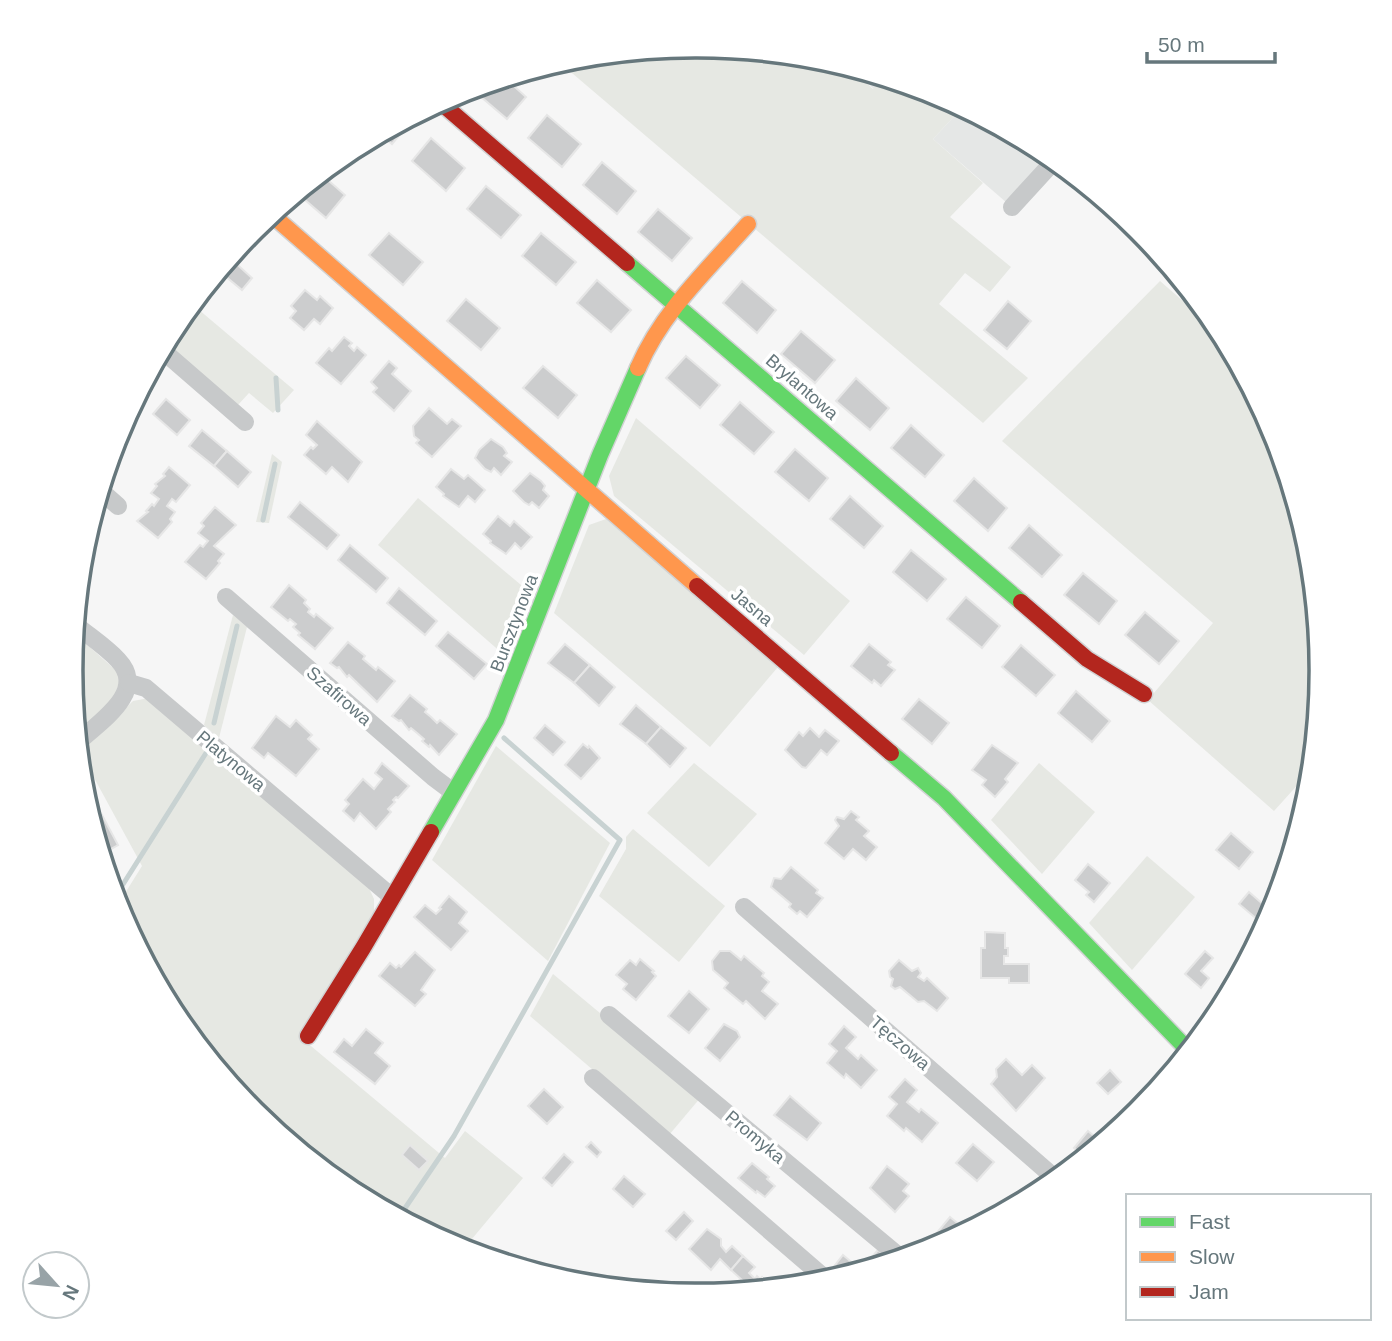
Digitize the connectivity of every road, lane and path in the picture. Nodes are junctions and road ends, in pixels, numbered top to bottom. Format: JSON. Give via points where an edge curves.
{"nodes":[{"id":1,"x":449,"y":110,"type":"edge"},
{"id":2,"x":1047,"y":169,"type":"edge"},
{"id":3,"x":1012,"y":207,"type":"dead end"},
{"id":4,"x":280,"y":222,"type":"edge"},
{"id":5,"x":748,"y":224,"type":"dead end"},
{"id":6,"x":676,"y":305,"type":"junction"},
{"id":7,"x":170,"y":357,"type":"edge"},
{"id":8,"x":245,"y":422,"type":"dead end"},
{"id":9,"x":587,"y":491,"type":"junction"},
{"id":10,"x":109,"y":498,"type":"edge"},
{"id":11,"x":118,"y":506,"type":"dead end"},
{"id":12,"x":226,"y":597,"type":"dead end"},
{"id":13,"x":85,"y":633,"type":"edge"},
{"id":14,"x":129,"y":683,"type":"junction"},
{"id":15,"x":1144,"y":694,"type":"dead end"},
{"id":16,"x":87,"y":734,"type":"edge"},
{"id":17,"x":453,"y":792,"type":"junction"},
{"id":18,"x":392,"y":897,"type":"junction"},
{"id":19,"x":744,"y":907,"type":"dead end"},
{"id":20,"x":609,"y":1015,"type":"dead end"},
{"id":21,"x":308,"y":1036,"type":"dead end"},
{"id":22,"x":1182,"y":1044,"type":"edge"},
{"id":23,"x":593,"y":1078,"type":"dead end"},
{"id":24,"x":1048,"y":1172,"type":"edge"},
{"id":25,"x":893,"y":1251,"type":"edge"},
{"id":26,"x":817,"y":1271,"type":"edge"}],
"edges":[{"from":1,"to":6,"type":"street","name":"Brylantowa"},
{"from":2,"to":3,"type":"street"},
{"from":4,"to":9,"type":"street","name":"Jasna"},
{"from":5,"to":6,"type":"street","name":"Bursztynowa"},
{"from":6,"to":9,"type":"street","name":"Bursztynowa","via":[[648,345]]},
{"from":6,"to":15,"type":"street","name":"Brylantowa","via":[[1087,659]]},
{"from":7,"to":8,"type":"street"},
{"from":9,"to":17,"type":"street","name":"Bursztynowa","via":[[503,706]]},
{"from":9,"to":22,"type":"street","name":"Jasna","via":[[944,798]]},
{"from":10,"to":11,"type":"street"},
{"from":12,"to":17,"type":"street","name":"Szafirowa"},
{"from":13,"to":14,"type":"street","via":[[120,661]]},
{"from":14,"to":16,"type":"street","via":[[121,701]]},
{"from":14,"to":18,"type":"street","name":"Platynowa","via":[[146,688]]},
{"from":17,"to":18,"type":"street","name":"Bursztynowa"},
{"from":18,"to":21,"type":"street","name":"Bursztynowa"},
{"from":19,"to":24,"type":"street","name":"Tęczowa"},
{"from":20,"to":25,"type":"street","name":"Promyka"},
{"from":23,"to":26,"type":"street"}]}
